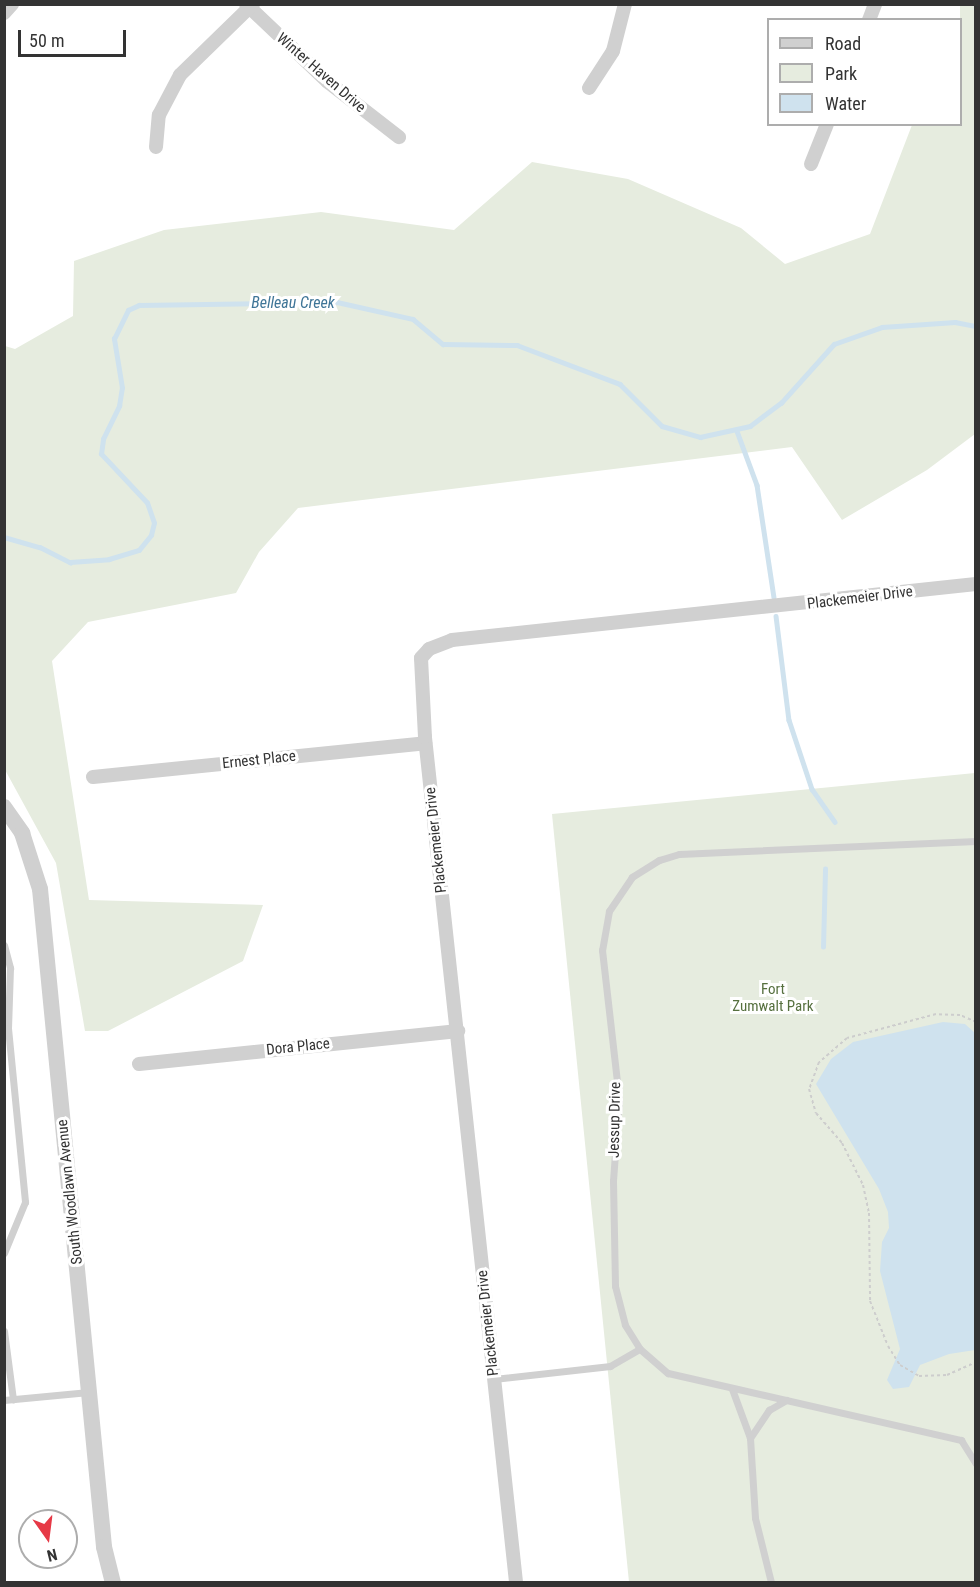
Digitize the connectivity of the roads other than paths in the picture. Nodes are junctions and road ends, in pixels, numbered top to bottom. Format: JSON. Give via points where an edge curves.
{"nodes":[{"id":1,"x":12,"y":4,"type":"edge"},
{"id":2,"x":625,"y":4,"type":"edge"},
{"id":3,"x":249,"y":6,"type":"edge"},
{"id":4,"x":4,"y":13,"type":"edge"},
{"id":5,"x":589,"y":88,"type":"dead end"},
{"id":6,"x":826,"y":126,"type":"edge"},
{"id":7,"x":399,"y":138,"type":"dead end"},
{"id":8,"x":156,"y":147,"type":"dead end"},
{"id":9,"x":811,"y":164,"type":"dead end"},
{"id":10,"x":975,"y":585,"type":"edge"},
{"id":11,"x":425,"y":743,"type":"junction"},
{"id":12,"x":93,"y":777,"type":"dead end"},
{"id":13,"x":4,"y":807,"type":"edge"},
{"id":14,"x":975,"y":840,"type":"edge"},
{"id":15,"x":4,"y":945,"type":"edge"},
{"id":16,"x":458,"y":1031,"type":"junction"},
{"id":17,"x":139,"y":1065,"type":"dead end"},
{"id":18,"x":4,"y":1253,"type":"edge"},
{"id":19,"x":4,"y":1331,"type":"edge"},
{"id":20,"x":640,"y":1348,"type":"junction"},
{"id":21,"x":494,"y":1379,"type":"junction"},
{"id":22,"x":732,"y":1389,"type":"junction"},
{"id":23,"x":89,"y":1392,"type":"junction"},
{"id":24,"x":13,"y":1399,"type":"junction"},
{"id":25,"x":4,"y":1400,"type":"edge"},
{"id":26,"x":786,"y":1400,"type":"junction"},
{"id":27,"x":750,"y":1438,"type":"junction"},
{"id":28,"x":975,"y":1464,"type":"edge"},
{"id":29,"x":113,"y":1582,"type":"edge"},
{"id":30,"x":516,"y":1582,"type":"edge"},
{"id":31,"x":771,"y":1582,"type":"edge"}],
"edges":[{"from":1,"to":4,"type":"street"},
{"from":2,"to":5,"type":"street","via":[[613,51]]},
{"from":3,"to":7,"type":"street","name":"Winter Haven Drive","via":[[328,82]]},
{"from":3,"to":8,"type":"street","via":[[180,75],[159,114]]},
{"from":6,"to":9,"type":"street"},
{"from":10,"to":11,"type":"street","name":"Plackemeier Drive","via":[[441,643],[421,658],[419,670]]},
{"from":11,"to":12,"type":"street","name":"Ernest Place"},
{"from":11,"to":16,"type":"street","name":"Plackemeier Drive"},
{"from":13,"to":23,"type":"street","name":"South Woodlawn Avenue","via":[[22,833],[40,889]]},
{"from":14,"to":20,"type":"lane","name":"Jessup Drive","via":[[679,854],[659,860],[632,877],[609,911],[602,950],[619,1099],[613,1181],[615,1286],[625,1324]]},
{"from":15,"to":18,"type":"lane","via":[[10,968],[12,1001],[8,1028],[25,1202]]},
{"from":16,"to":17,"type":"street","name":"Dora Place"},
{"from":16,"to":21,"type":"street","name":"Plackemeier Drive"},
{"from":19,"to":24,"type":"lane"},
{"from":20,"to":21,"type":"lane","via":[[610,1366]]},
{"from":20,"to":22,"type":"lane","name":"Jessup Drive","via":[[668,1373]]},
{"from":21,"to":30,"type":"street","name":"Plackemeier Drive"},
{"from":22,"to":26,"type":"lane","name":"Jessup Drive"},
{"from":22,"to":27,"type":"lane"},
{"from":23,"to":24,"type":"lane"},
{"from":23,"to":29,"type":"street","name":"South Woodlawn Avenue","via":[[104,1547]]},
{"from":24,"to":25,"type":"lane"},
{"from":26,"to":27,"type":"lane","via":[[769,1410]]},
{"from":26,"to":28,"type":"lane","name":"Jessup Drive","via":[[961,1440]]},
{"from":27,"to":31,"type":"lane","via":[[755,1518]]}]}
